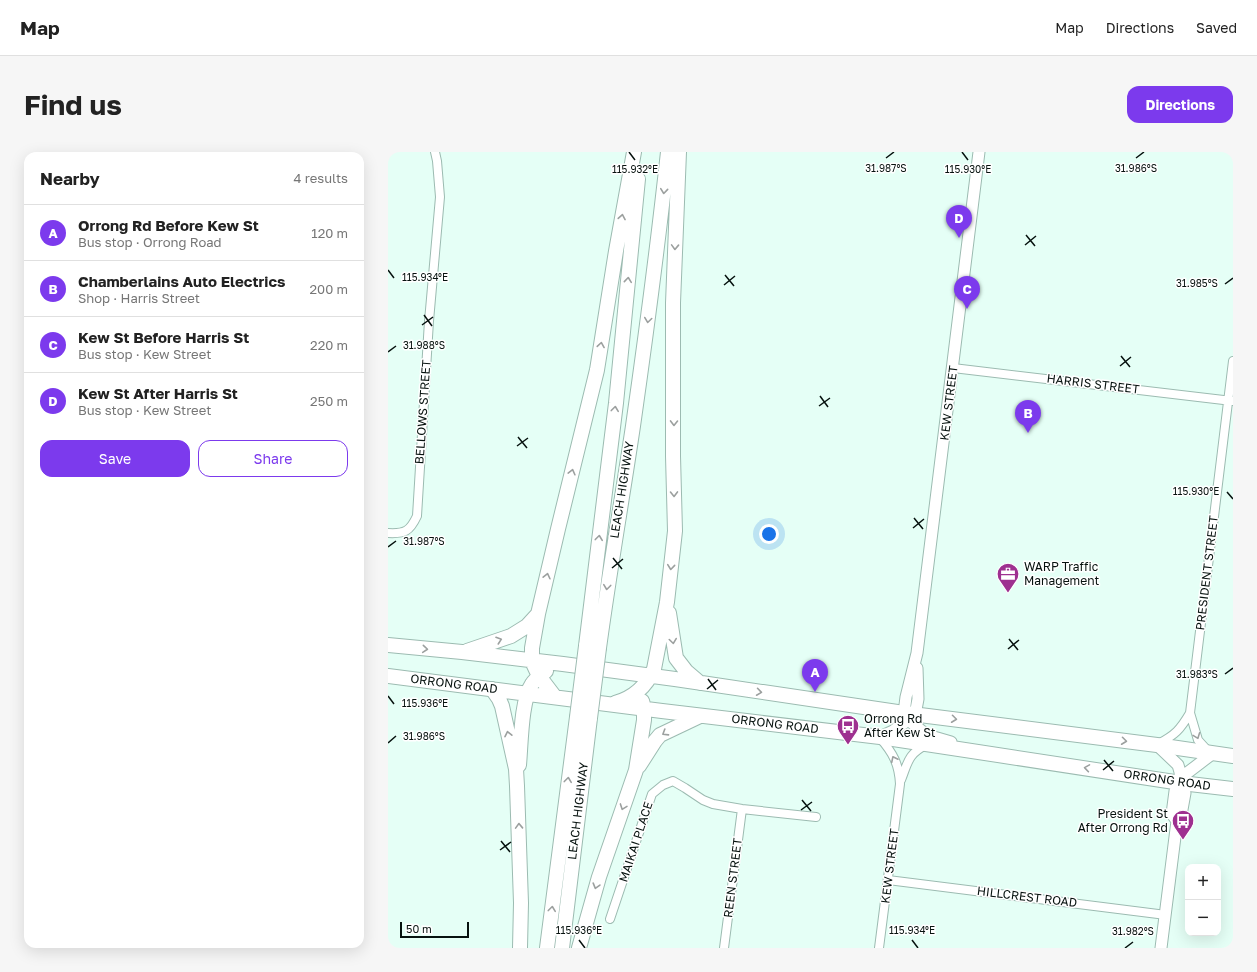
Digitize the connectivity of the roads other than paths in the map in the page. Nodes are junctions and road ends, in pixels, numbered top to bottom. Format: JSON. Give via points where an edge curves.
{"nodes":[{"id":1,"x":435,"y":152,"type":"edge"},
{"id":2,"x":634,"y":152,"type":"edge"},
{"id":3,"x":640,"y":152,"type":"edge"},
{"id":4,"x":668,"y":152,"type":"edge"},
{"id":5,"x":678,"y":152,"type":"edge"},
{"id":6,"x":979,"y":152,"type":"edge"},
{"id":7,"x":1233,"y":361,"type":"edge"},
{"id":8,"x":953,"y":368,"type":"junction"},
{"id":9,"x":1230,"y":400,"type":"edge"},
{"id":10,"x":388,"y":533,"type":"edge"},
{"id":11,"x":667,"y":602,"type":"junction"},
{"id":12,"x":538,"y":614,"type":"junction"},
{"id":13,"x":388,"y":645,"type":"edge"},
{"id":14,"x":592,"y":647,"type":"junction"},
{"id":15,"x":462,"y":652,"type":"junction"},
{"id":16,"x":532,"y":661,"type":"junction"},
{"id":17,"x":563,"y":664,"type":"junction"},
{"id":18,"x":616,"y":672,"type":"junction"},
{"id":19,"x":388,"y":676,"type":"edge"},
{"id":20,"x":539,"y":676,"type":"junction"},
{"id":21,"x":651,"y":676,"type":"junction"},
{"id":22,"x":700,"y":683,"type":"junction"},
{"id":23,"x":492,"y":689,"type":"junction"},
{"id":24,"x":639,"y":691,"type":"junction"},
{"id":25,"x":527,"y":694,"type":"junction"},
{"id":26,"x":555,"y":697,"type":"junction"},
{"id":27,"x":611,"y":704,"type":"junction"},
{"id":28,"x":644,"y":708,"type":"junction"},
{"id":29,"x":1190,"y":713,"type":"junction"},
{"id":30,"x":700,"y":716,"type":"junction"},
{"id":31,"x":909,"y":716,"type":"junction"},
{"id":32,"x":583,"y":718,"type":"junction"},
{"id":33,"x":880,"y":737,"type":"junction"},
{"id":34,"x":928,"y":744,"type":"junction"},
{"id":35,"x":1157,"y":745,"type":"junction"},
{"id":36,"x":1212,"y":754,"type":"junction"},
{"id":37,"x":1233,"y":756,"type":"edge"},
{"id":38,"x":1016,"y":757,"type":"junction"},
{"id":39,"x":636,"y":770,"type":"junction"},
{"id":40,"x":1181,"y":783,"type":"junction"},
{"id":41,"x":900,"y":784,"type":"junction"},
{"id":42,"x":517,"y":786,"type":"junction"},
{"id":43,"x":1233,"y":790,"type":"edge"},
{"id":44,"x":742,"y":809,"type":"junction"},
{"id":45,"x":816,"y":817,"type":"dead end"},
{"id":46,"x":888,"y":880,"type":"junction"},
{"id":47,"x":1166,"y":915,"type":"junction"},
{"id":48,"x":610,"y":919,"type":"dead end"},
{"id":49,"x":520,"y":948,"type":"edge"},
{"id":50,"x":547,"y":948,"type":"edge"},
{"id":51,"x":562,"y":948,"type":"edge"},
{"id":52,"x":579,"y":948,"type":"edge"},
{"id":53,"x":724,"y":948,"type":"edge"},
{"id":54,"x":879,"y":948,"type":"edge"},
{"id":55,"x":1161,"y":948,"type":"edge"}],
"edges":[{"from":1,"to":10,"type":"street","name":"BELLOWS STREET","via":[[440,196],[429,321],[417,516],[407,531],[398,534]]},
{"from":12,"to":2,"type":"highway","one_way":true,"via":[[597,370]]},
{"from":14,"to":3,"type":"highway","name":"LEACH HIGHWAY","one_way":true},
{"from":4,"to":14,"type":"highway","name":"LEACH HIGHWAY","one_way":true,"via":[[632,428],[609,576]]},
{"from":5,"to":11,"type":"highway","one_way":true,"via":[[673,303],[675,531]]},
{"from":6,"to":8,"type":"street","name":"KEW STREET"},
{"from":7,"to":9,"type":"street","name":"PRESIDENT STREET"},
{"from":8,"to":9,"type":"street","name":"HARRIS STREET"},
{"from":8,"to":31,"type":"street","name":"KEW STREET","via":[[917,654],[918,699]]},
{"from":9,"to":29,"type":"street","name":"PRESIDENT STREET"},
{"from":11,"to":21,"type":"highway"},
{"from":11,"to":22,"type":"highway","one_way":true,"via":[[676,658]]},
{"from":15,"to":12,"type":"highway","one_way":true,"via":[[512,636],[528,626]]},
{"from":12,"to":16,"type":"highway"},
{"from":13,"to":15,"type":"highway","one_way":true},
{"from":14,"to":32,"type":"highway","name":"LEACH HIGHWAY","bridge":true},
{"from":15,"to":16,"type":"highway"},
{"from":16,"to":17,"type":"highway"},
{"from":16,"to":20,"type":"highway"},
{"from":17,"to":18,"type":"highway"},
{"from":17,"to":20,"type":"highway","via":[[550,668]]},
{"from":18,"to":21,"type":"highway"},
{"from":18,"to":24,"type":"highway"},
{"from":19,"to":23,"type":"highway","name":"ORRONG ROAD"},
{"from":20,"to":25,"type":"highway"},
{"from":20,"to":26,"type":"highway"},
{"from":21,"to":22,"type":"highway"},
{"from":21,"to":24,"type":"highway"},
{"from":22,"to":31,"type":"highway","one_way":true},
{"from":23,"to":25,"type":"highway","name":"ORRONG ROAD"},
{"from":42,"to":23,"type":"highway","one_way":true,"via":[[516,769],[502,706]]},
{"from":24,"to":27,"type":"highway"},
{"from":24,"to":28,"type":"highway"},
{"from":25,"to":26,"type":"highway","name":"ORRONG ROAD"},
{"from":25,"to":42,"type":"highway"},
{"from":26,"to":27,"type":"highway","name":"ORRONG ROAD"},
{"from":27,"to":28,"type":"highway","name":"ORRONG ROAD"},
{"from":28,"to":30,"type":"highway","name":"ORRONG ROAD"},
{"from":28,"to":39,"type":"highway"},
{"from":29,"to":35,"type":"street","name":"PRESIDENT STREET","via":[[1176,734]]},
{"from":29,"to":36,"type":"street","name":"PRESIDENT STREET","one_way":true,"via":[[1198,740]]},
{"from":30,"to":33,"type":"highway","name":"ORRONG ROAD"},
{"from":30,"to":39,"type":"highway","one_way":true,"via":[[660,735]]},
{"from":31,"to":33,"type":"street","via":[[893,731]]},
{"from":31,"to":35,"type":"highway","one_way":true},
{"from":31,"to":38,"type":"street","via":[[927,735],[940,740]]},
{"from":50,"to":32,"type":"highway","name":"LEACH HIGHWAY","one_way":true},
{"from":32,"to":51,"type":"highway","name":"LEACH HIGHWAY"},
{"from":33,"to":34,"type":"highway","name":"ORRONG ROAD"},
{"from":41,"to":33,"type":"street","name":"KEW STREET","one_way":true,"via":[[897,764]]},
{"from":34,"to":38,"type":"highway","name":"ORRONG ROAD"},
{"from":34,"to":41,"type":"street","name":"KEW STREET","via":[[910,756]]},
{"from":35,"to":36,"type":"highway"},
{"from":35,"to":40,"type":"street","via":[[1178,765]]},
{"from":36,"to":37,"type":"highway"},
{"from":36,"to":40,"type":"street","via":[[1187,773]]},
{"from":40,"to":38,"type":"highway","name":"ORRONG ROAD","one_way":true},
{"from":39,"to":52,"type":"highway","one_way":true,"via":[[599,877]]},
{"from":40,"to":43,"type":"highway","name":"ORRONG ROAD"},
{"from":40,"to":47,"type":"street","via":[[1185,793],[1181,815],[1177,821]]},
{"from":41,"to":46,"type":"street","name":"KEW STREET"},
{"from":49,"to":42,"type":"highway","one_way":true},
{"from":44,"to":45,"type":"street","name":"MAIKAI PLACE"},
{"from":44,"to":48,"type":"street","name":"MAIKAI PLACE","via":[[703,800],[673,781],[662,785],[652,794]]},
{"from":44,"to":53,"type":"street","name":"REEN STREET"},
{"from":46,"to":47,"type":"street","name":"HILLCREST ROAD"},
{"from":46,"to":54,"type":"street","name":"KEW STREET"},
{"from":47,"to":55,"type":"street"}]}
